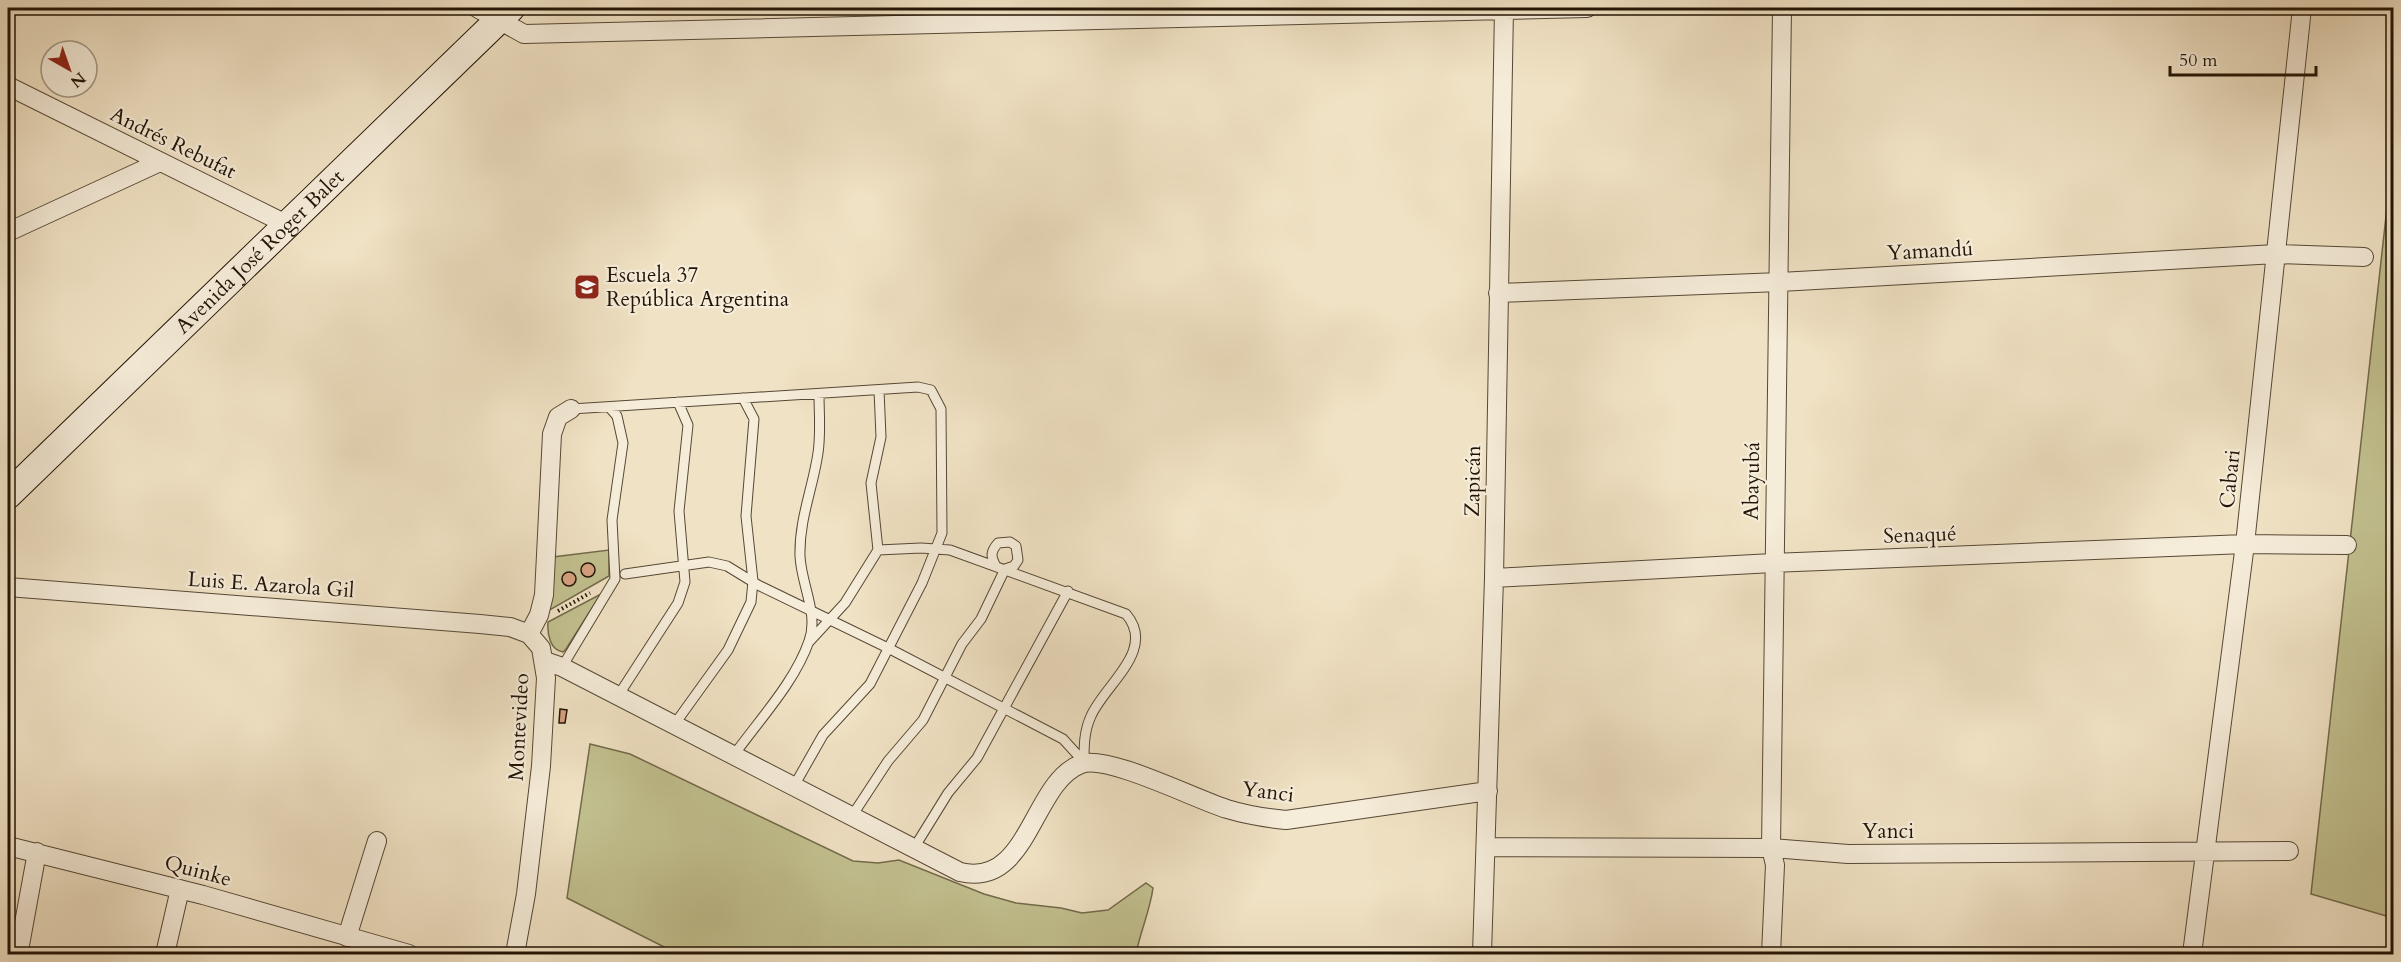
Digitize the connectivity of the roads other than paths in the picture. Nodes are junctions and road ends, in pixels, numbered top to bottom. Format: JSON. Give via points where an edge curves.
{"nodes":[{"id":1,"x":985,"y":8,"type":"edge"},
{"id":2,"x":1504,"y":8,"type":"edge"},
{"id":3,"x":1587,"y":8,"type":"edge"},
{"id":4,"x":1782,"y":8,"type":"edge"},
{"id":5,"x":2302,"y":8,"type":"edge"},
{"id":6,"x":496,"y":11,"type":"edge"},
{"id":7,"x":970,"y":22,"type":"junction"},
{"id":8,"x":8,"y":86,"type":"edge"},
{"id":9,"x":160,"y":162,"type":"junction"},
{"id":10,"x":286,"y":224,"type":"junction"},
{"id":11,"x":8,"y":232,"type":"edge"},
{"id":12,"x":2276,"y":254,"type":"junction"},
{"id":13,"x":2364,"y":257,"type":"dead end"},
{"id":14,"x":1780,"y":282,"type":"junction"},
{"id":15,"x":1498,"y":293,"type":"junction"},
{"id":16,"x":879,"y":390,"type":"junction"},
{"id":17,"x":819,"y":394,"type":"junction"},
{"id":18,"x":744,"y":398,"type":"junction"},
{"id":19,"x":678,"y":402,"type":"junction"},
{"id":20,"x":609,"y":407,"type":"junction"},
{"id":21,"x":571,"y":409,"type":"joint"},
{"id":22,"x":8,"y":495,"type":"edge"},
{"id":23,"x":2245,"y":544,"type":"junction"},
{"id":24,"x":2347,"y":544,"type":"dead end"},
{"id":25,"x":935,"y":548,"type":"junction"},
{"id":26,"x":878,"y":550,"type":"junction"},
{"id":27,"x":1773,"y":562,"type":"junction"},
{"id":28,"x":684,"y":564,"type":"junction"},
{"id":29,"x":1001,"y":567,"type":"junction"},
{"id":30,"x":625,"y":574,"type":"dead end"},
{"id":31,"x":1494,"y":578,"type":"junction"},
{"id":32,"x":753,"y":581,"type":"junction"},
{"id":33,"x":8,"y":587,"type":"edge"},
{"id":34,"x":1068,"y":591,"type":"junction"},
{"id":35,"x":811,"y":611,"type":"junction"},
{"id":36,"x":828,"y":620,"type":"junction"},
{"id":37,"x":529,"y":634,"type":"junction"},
{"id":38,"x":809,"y":642,"type":"junction"},
{"id":39,"x":890,"y":648,"type":"junction"},
{"id":40,"x":553,"y":664,"type":"junction"},
{"id":41,"x":945,"y":677,"type":"junction"},
{"id":42,"x":618,"y":696,"type":"junction"},
{"id":43,"x":1005,"y":708,"type":"junction"},
{"id":44,"x":674,"y":725,"type":"junction"},
{"id":45,"x":734,"y":756,"type":"junction"},
{"id":46,"x":1084,"y":762,"type":"junction"},
{"id":47,"x":794,"y":786,"type":"junction"},
{"id":48,"x":1488,"y":790,"type":"junction"},
{"id":49,"x":852,"y":816,"type":"junction"},
{"id":50,"x":377,"y":841,"type":"dead end"},
{"id":51,"x":8,"y":846,"type":"edge"},
{"id":52,"x":1487,"y":847,"type":"junction"},
{"id":53,"x":914,"y":848,"type":"junction"},
{"id":54,"x":1771,"y":848,"type":"junction"},
{"id":55,"x":2205,"y":851,"type":"junction"},
{"id":56,"x":2289,"y":851,"type":"dead end"},
{"id":57,"x":37,"y":852,"type":"junction"},
{"id":58,"x":180,"y":889,"type":"junction"},
{"id":59,"x":347,"y":937,"type":"junction"},
{"id":60,"x":383,"y":950,"type":"edge"},
{"id":61,"x":15,"y":954,"type":"edge"},
{"id":62,"x":165,"y":954,"type":"edge"},
{"id":63,"x":409,"y":954,"type":"edge"},
{"id":64,"x":515,"y":954,"type":"edge"},
{"id":65,"x":1482,"y":954,"type":"edge"},
{"id":66,"x":1771,"y":954,"type":"edge"},
{"id":67,"x":2192,"y":954,"type":"edge"}],
"edges":[{"from":1,"to":7,"type":"street"},
{"from":2,"to":3,"type":"street"},
{"from":2,"to":7,"type":"street"},
{"from":2,"to":15,"type":"street","name":"Zapicán"},
{"from":4,"to":14,"type":"street","name":"Abayubá"},
{"from":5,"to":12,"type":"street","name":"Cabari"},
{"from":6,"to":7,"type":"street","via":[[524,34]]},
{"from":6,"to":10,"type":"street","name":"Avenida José Roger Balet"},
{"from":8,"to":9,"type":"street","name":"Andrés Rebufat"},
{"from":9,"to":10,"type":"street","name":"Andrés Rebufat"},
{"from":9,"to":11,"type":"street"},
{"from":10,"to":22,"type":"street","name":"Avenida José Roger Balet"},
{"from":12,"to":13,"type":"street","name":"Yamandú"},
{"from":12,"to":14,"type":"street","name":"Yamandú"},
{"from":12,"to":23,"type":"street","name":"Cabari"},
{"from":14,"to":15,"type":"street","name":"Yamandú"},
{"from":14,"to":27,"type":"street","name":"Abayubá"},
{"from":15,"to":31,"type":"street","name":"Zapicán"},
{"from":16,"to":17,"type":"lane"},
{"from":16,"to":25,"type":"lane","via":[[925,388],[938,401],[942,419],[942,533]]},
{"from":16,"to":26,"type":"lane","via":[[881,437],[872,483]]},
{"from":17,"to":18,"type":"lane"},
{"from":17,"to":35,"type":"lane","via":[[818,452],[800,542],[802,581]]},
{"from":18,"to":19,"type":"lane"},
{"from":18,"to":32,"type":"lane","via":[[754,419],[746,516]]},
{"from":19,"to":20,"type":"lane"},
{"from":19,"to":28,"type":"lane","via":[[688,425],[679,511]]},
{"from":20,"to":21,"type":"lane"},
{"from":20,"to":40,"type":"lane","via":[[616,416],[623,443],[612,520],[615,579]]},
{"from":21,"to":37,"type":"street","via":[[558,417],[552,434],[544,595]]},
{"from":23,"to":24,"type":"street","name":"Senaqué"},
{"from":23,"to":27,"type":"street","name":"Senaqué"},
{"from":23,"to":55,"type":"street","name":"Cabari"},
{"from":25,"to":26,"type":"lane"},
{"from":25,"to":29,"type":"lane"},
{"from":25,"to":39,"type":"lane"},
{"from":26,"to":36,"type":"lane","via":[[845,603]]},
{"from":27,"to":31,"type":"street","name":"Senaqué"},
{"from":27,"to":54,"type":"street","name":"Abayubá"},
{"from":28,"to":30,"type":"lane"},
{"from":28,"to":32,"type":"lane","via":[[718,563]]},
{"from":28,"to":42,"type":"lane","via":[[685,582],[678,603]]},
{"from":29,"to":34,"type":"lane"},
{"from":29,"to":41,"type":"lane","via":[[981,619]]},
{"from":31,"to":48,"type":"street","name":"Zapicán"},
{"from":32,"to":35,"type":"lane"},
{"from":32,"to":44,"type":"lane","via":[[751,602],[739,631]]},
{"from":33,"to":37,"type":"street","name":"Luis E. Azarola Gil","via":[[480,624],[510,627]]},
{"from":34,"to":43,"type":"lane"},
{"from":34,"to":46,"type":"lane","via":[[1126,614],[1136,630],[1134,651],[1090,716]]},
{"from":35,"to":36,"type":"lane"},
{"from":35,"to":38,"type":"lane"},
{"from":36,"to":38,"type":"lane"},
{"from":36,"to":39,"type":"lane"},
{"from":37,"to":40,"type":"street","name":"Montevideo"},
{"from":38,"to":45,"type":"lane"},
{"from":39,"to":41,"type":"lane"},
{"from":39,"to":47,"type":"lane","via":[[863,693],[823,735]]},
{"from":40,"to":42,"type":"street"},
{"from":40,"to":64,"type":"street","name":"Montevideo"},
{"from":41,"to":43,"type":"lane"},
{"from":41,"to":49,"type":"lane","via":[[916,730],[888,761]]},
{"from":42,"to":44,"type":"street"},
{"from":43,"to":46,"type":"lane","via":[[1063,740]]},
{"from":43,"to":53,"type":"lane","via":[[977,758],[948,793]]},
{"from":44,"to":45,"type":"street"},
{"from":45,"to":47,"type":"street"},
{"from":46,"to":48,"type":"street","name":"Yanci","via":[[1112,765],[1235,811],[1286,820]]},
{"from":46,"to":53,"type":"street","via":[[1065,774],[1006,861],[986,874],[960,872]]},
{"from":47,"to":49,"type":"street"},
{"from":48,"to":52,"type":"street","name":"Zapicán"},
{"from":49,"to":53,"type":"street"},
{"from":50,"to":59,"type":"street"},
{"from":51,"to":57,"type":"street","name":"Quinke"},
{"from":52,"to":54,"type":"street","name":"Yanci"},
{"from":52,"to":65,"type":"street","name":"Zapicán"},
{"from":54,"to":55,"type":"street","name":"Yanci","via":[[1848,854]]},
{"from":54,"to":66,"type":"street","name":"Abayubá","via":[[1775,865]]},
{"from":55,"to":56,"type":"street","name":"Yanci"},
{"from":55,"to":67,"type":"street","name":"Cabari"},
{"from":57,"to":58,"type":"street","name":"Quinke"},
{"from":57,"to":61,"type":"street"},
{"from":58,"to":59,"type":"street","name":"Quinke"},
{"from":58,"to":62,"type":"street"},
{"from":59,"to":60,"type":"street","name":"Quinke"},
{"from":60,"to":63,"type":"street","name":"Quinke"}]}
